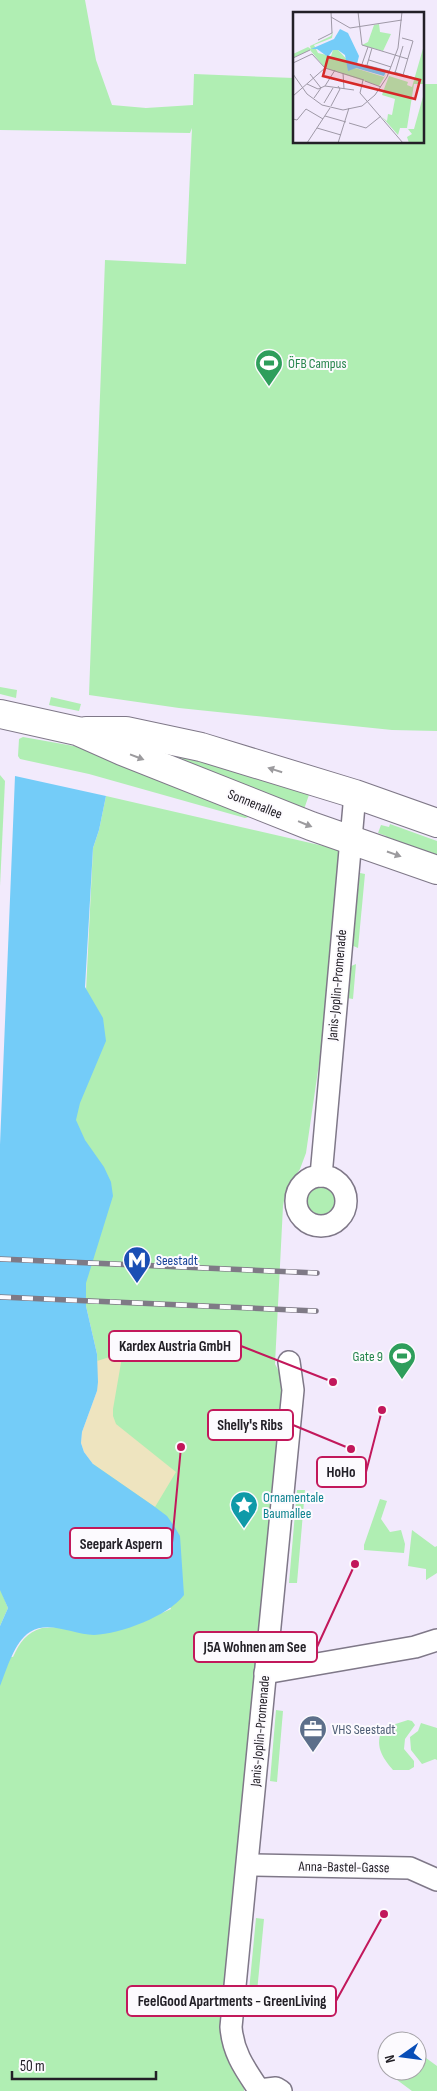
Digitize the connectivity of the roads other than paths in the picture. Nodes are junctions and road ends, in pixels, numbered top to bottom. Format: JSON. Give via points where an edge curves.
{"nodes":[{"id":1,"x":0,"y":714,"type":"edge"},
{"id":2,"x":77,"y":730,"type":"junction"},
{"id":3,"x":355,"y":794,"type":"junction"},
{"id":4,"x":437,"y":823,"type":"edge"},
{"id":5,"x":350,"y":839,"type":"junction"},
{"id":6,"x":437,"y":870,"type":"edge"},
{"id":7,"x":321,"y":1176,"type":"dead end"},
{"id":8,"x":289,"y":1362,"type":"dead end"},
{"id":9,"x":437,"y":1640,"type":"edge"},
{"id":10,"x":265,"y":1673,"type":"junction"},
{"id":11,"x":248,"y":1865,"type":"junction"},
{"id":12,"x":437,"y":1880,"type":"edge"},
{"id":13,"x":259,"y":2090,"type":"edge"},
{"id":14,"x":281,"y":2091,"type":"edge"}],
"edges":[{"from":1,"to":2,"type":"street","name":"Sonnenallee"},
{"from":3,"to":2,"type":"street","name":"Sonnenallee","one_way":true,"via":[[201,747],[126,730]]},
{"from":2,"to":5,"type":"street","name":"Sonnenallee","one_way":true,"via":[[302,823]]},
{"from":3,"to":4,"type":"street","name":"Sonnenallee"},
{"from":3,"to":5,"type":"street","name":"Janis-Joplin-Promenade"},
{"from":5,"to":6,"type":"street","name":"Sonnenallee","one_way":true},
{"from":5,"to":7,"type":"street","name":"Janis-Joplin-Promenade"},
{"from":8,"to":10,"type":"street","name":"Janis-Joplin-Promenade","via":[[293,1390]]},
{"from":9,"to":10,"type":"street","via":[[411,1648]]},
{"from":10,"to":11,"type":"street","name":"Janis-Joplin-Promenade"},
{"from":11,"to":12,"type":"street","name":"Anna-Bastel-Gasse","via":[[410,1868]]},
{"from":11,"to":13,"type":"street","name":"Janis-Joplin-Promenade","via":[[231,2027],[232,2043]]},
{"from":13,"to":14,"type":"street","via":[[276,2088]]}]}
